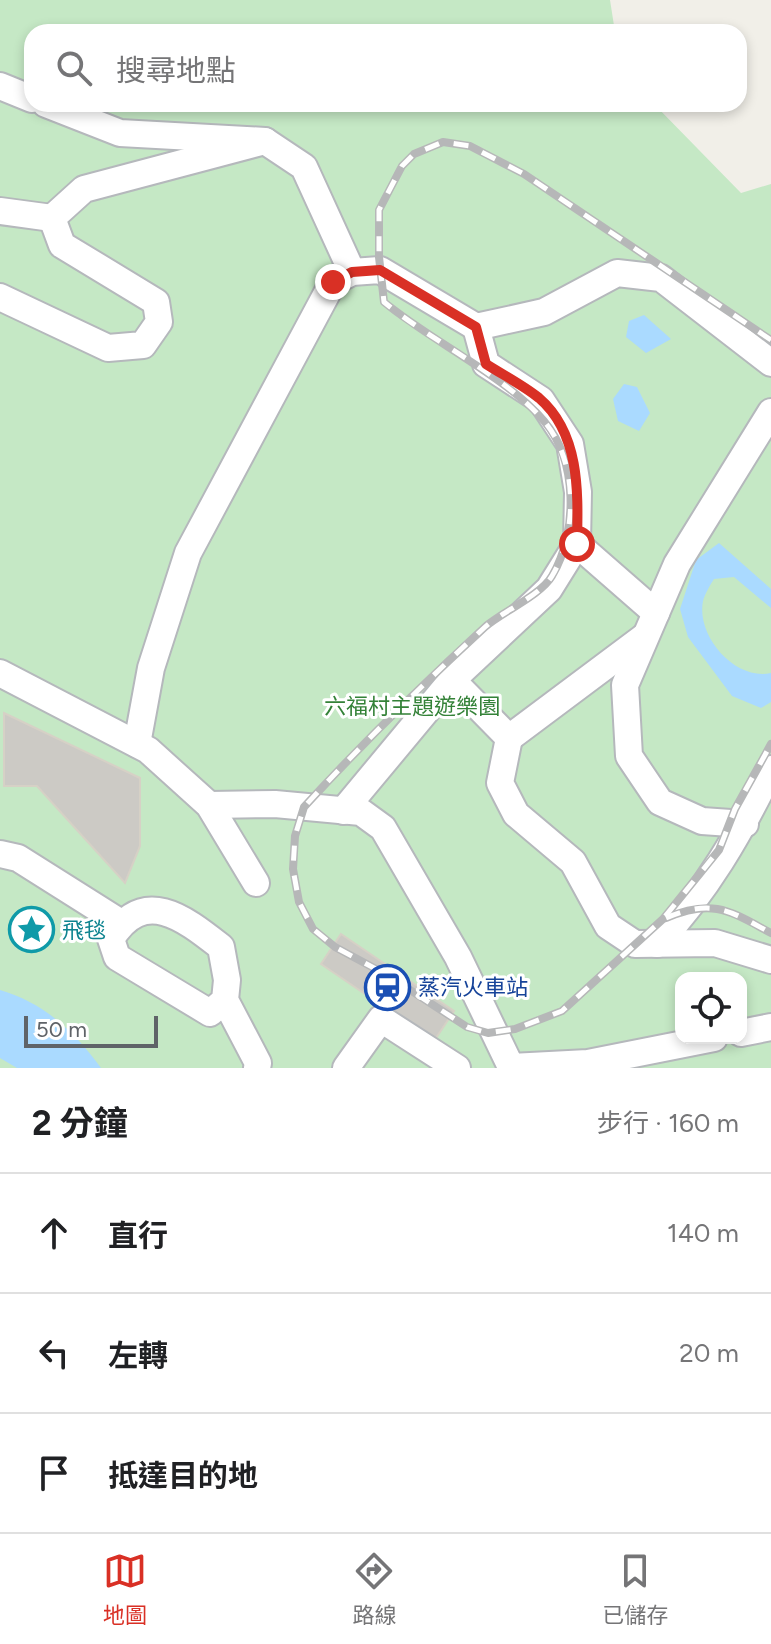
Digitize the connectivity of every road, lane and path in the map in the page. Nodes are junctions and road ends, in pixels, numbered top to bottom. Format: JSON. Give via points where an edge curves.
{"nodes":[{"id":1,"x":0,"y":86,"type":"edge"},
{"id":2,"x":24,"y":96,"type":"edge"},
{"id":3,"x":66,"y":112,"type":"edge"},
{"id":4,"x":265,"y":141,"type":"junction"},
{"id":5,"x":0,"y":211,"type":"edge"},
{"id":6,"x":52,"y":218,"type":"junction"},
{"id":7,"x":352,"y":272,"type":"junction"},
{"id":8,"x":0,"y":297,"type":"edge"},
{"id":9,"x":476,"y":327,"type":"junction"},
{"id":10,"x":771,"y":363,"type":"edge"},
{"id":11,"x":771,"y":412,"type":"edge"},
{"id":12,"x":577,"y":544,"type":"junction"},
{"id":13,"x":652,"y":624,"type":"junction"},
{"id":14,"x":0,"y":673,"type":"edge"},
{"id":15,"x":452,"y":680,"type":"junction"},
{"id":16,"x":509,"y":738,"type":"junction"},
{"id":17,"x":137,"y":744,"type":"junction"},
{"id":18,"x":771,"y":769,"type":"edge"},
{"id":19,"x":209,"y":805,"type":"junction"},
{"id":20,"x":343,"y":811,"type":"junction"},
{"id":21,"x":745,"y":824,"type":"junction"},
{"id":22,"x":0,"y":854,"type":"edge"},
{"id":23,"x":256,"y":883,"type":"dead end"},
{"id":24,"x":121,"y":923,"type":"junction"},
{"id":25,"x":657,"y":944,"type":"junction"},
{"id":26,"x":771,"y":960,"type":"edge"},
{"id":27,"x":225,"y":1000,"type":"junction"},
{"id":28,"x":771,"y":1027,"type":"edge"},
{"id":29,"x":747,"y":1032,"type":"edge"},
{"id":30,"x":684,"y":1044,"type":"edge"},
{"id":31,"x":634,"y":1054,"type":"junction"},
{"id":32,"x":257,"y":1068,"type":"edge"},
{"id":33,"x":346,"y":1068,"type":"edge"},
{"id":34,"x":457,"y":1068,"type":"edge"},
{"id":35,"x":658,"y":1068,"type":"edge"}],
"edges":[{"from":1,"to":2,"type":"street"},
{"from":3,"to":4,"type":"street","via":[[120,133]]},
{"from":4,"to":6,"type":"street","via":[[84,189]]},
{"from":4,"to":7,"type":"street","via":[[304,167]]},
{"from":5,"to":6,"type":"street"},
{"from":6,"to":8,"type":"street","via":[[62,245],[156,302],[159,322],[143,345],[108,348]]},
{"from":7,"to":9,"type":"street","via":[[380,270]]},
{"from":7,"to":17,"type":"street","via":[[333,282],[188,553],[151,668]]},
{"from":9,"to":10,"type":"street","via":[[544,312],[617,273],[661,278]]},
{"from":9,"to":12,"type":"street","via":[[486,364],[541,400],[570,444],[578,492]]},
{"from":11,"to":13,"type":"street","via":[[677,564]]},
{"from":12,"to":13,"type":"street"},
{"from":12,"to":15,"type":"street","via":[[549,589]]},
{"from":13,"to":16,"type":"street"},
{"from":13,"to":21,"type":"street","via":[[625,685],[629,756],[660,802],[702,821]]},
{"from":14,"to":17,"type":"street"},
{"from":15,"to":16,"type":"street"},
{"from":15,"to":20,"type":"street"},
{"from":16,"to":25,"type":"street","via":[[500,783],[516,814],[573,862],[608,926],[635,944]]},
{"from":17,"to":19,"type":"street"},
{"from":18,"to":21,"type":"street"},
{"from":19,"to":20,"type":"street"},
{"from":19,"to":23,"type":"street"},
{"from":20,"to":31,"type":"street","via":[[361,812],[383,828],[458,957],[511,1067],[588,1063]]},
{"from":21,"to":25,"type":"street","via":[[692,907]]},
{"from":22,"to":24,"type":"street","via":[[18,858]]},
{"from":24,"to":27,"type":"street","via":[[111,939],[117,957],[199,1009],[210,1013]]},
{"from":24,"to":27,"type":"street","via":[[139,911],[170,912],[192,925],[221,947]]},
{"from":25,"to":26,"type":"street","via":[[715,943]]},
{"from":27,"to":32,"type":"street"},
{"from":28,"to":29,"type":"street"},
{"from":30,"to":31,"type":"street"},
{"from":31,"to":35,"type":"street"},
{"from":33,"to":34,"type":"street","via":[[381,1019]]}]}
